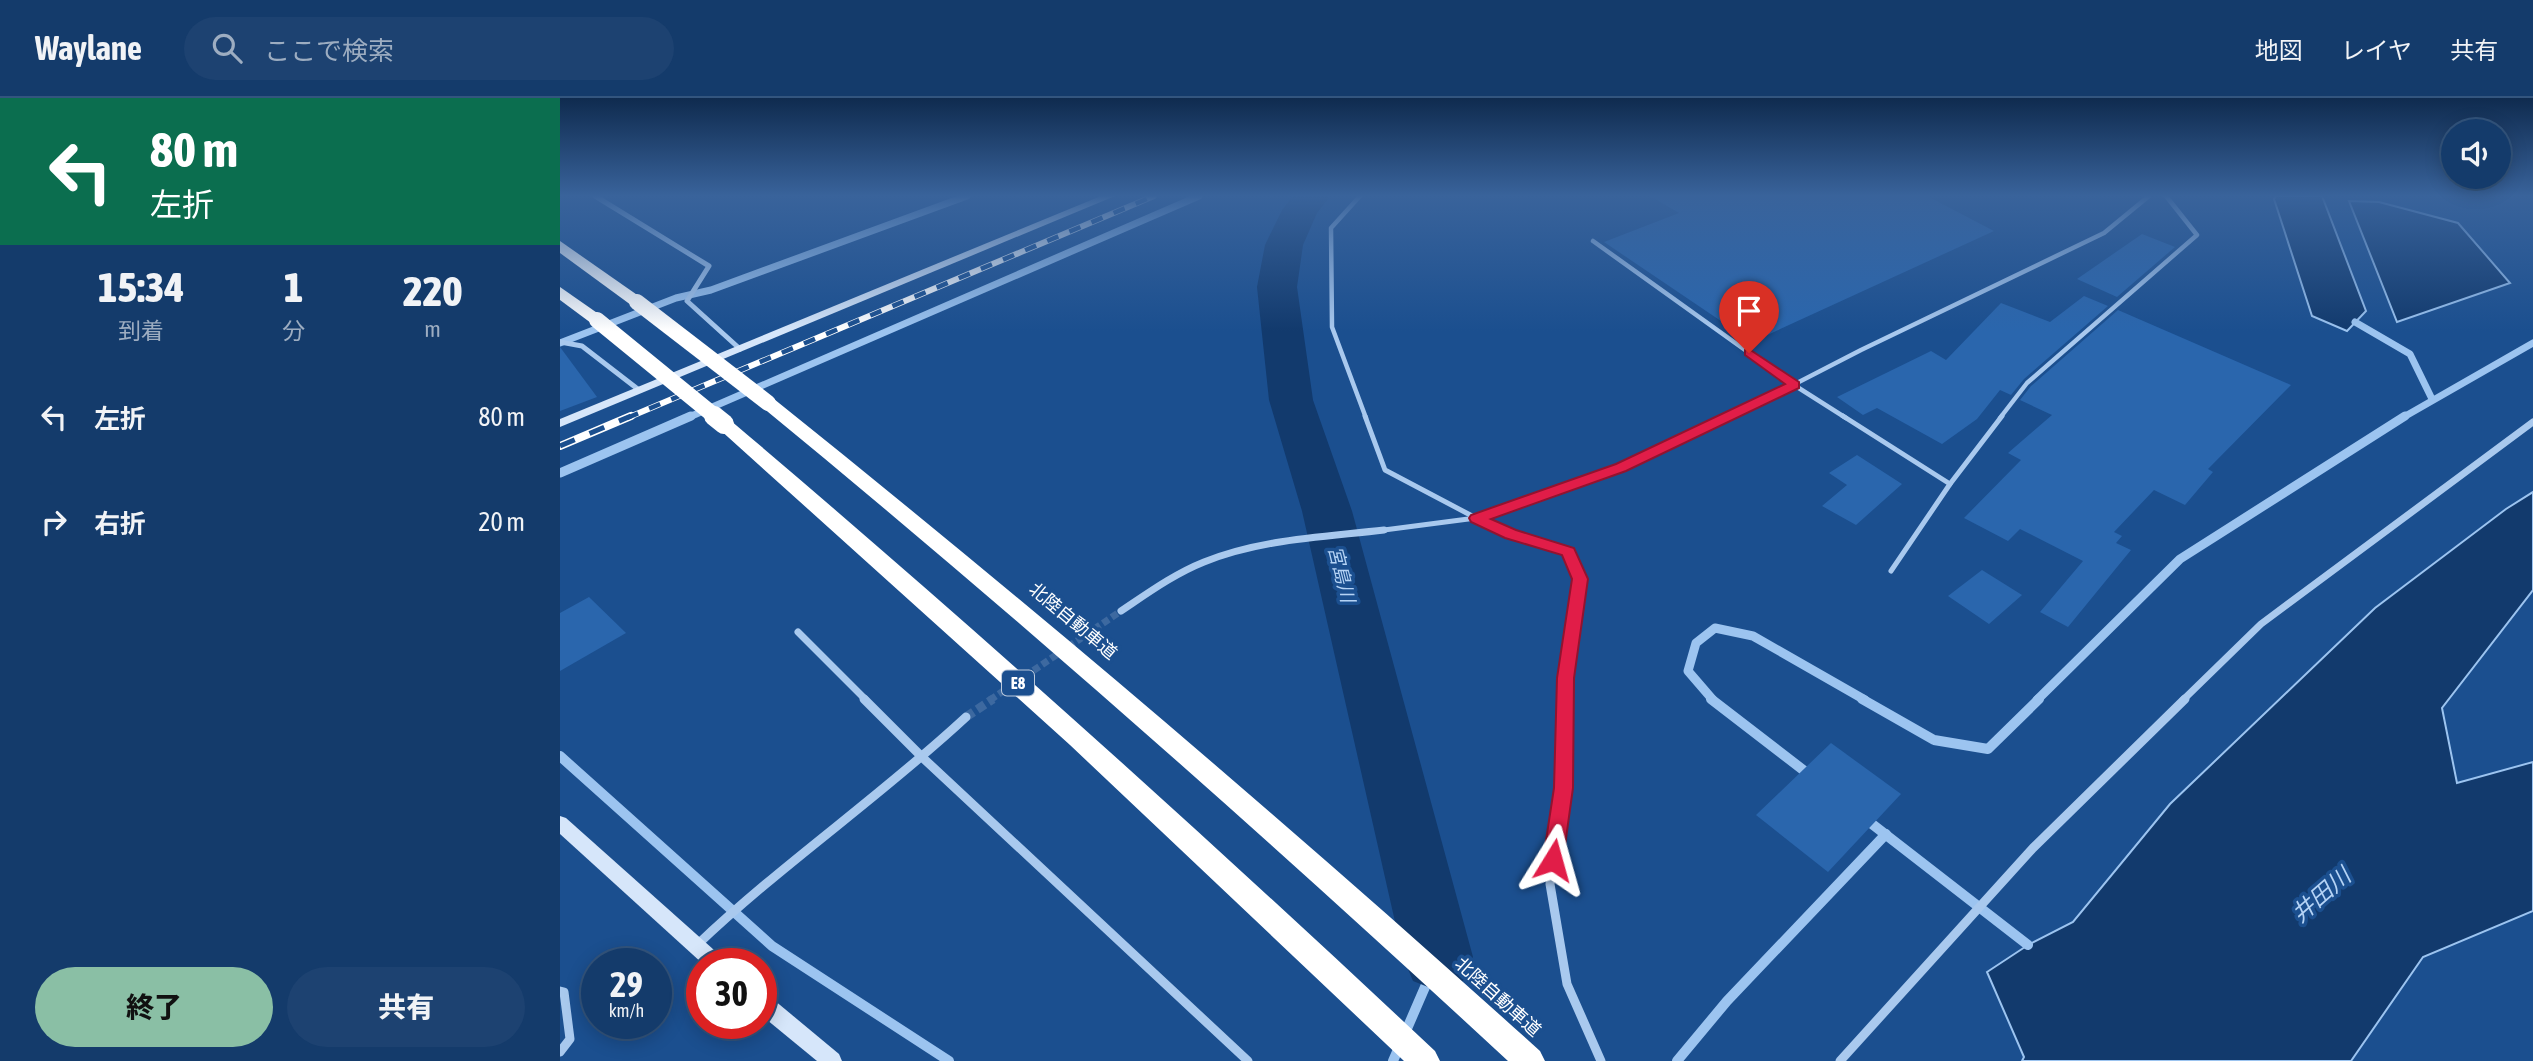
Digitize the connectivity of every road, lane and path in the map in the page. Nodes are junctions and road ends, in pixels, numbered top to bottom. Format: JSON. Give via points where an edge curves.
{"nodes":[{"id":1,"x":668,"y":241,"type":"edge"},
{"id":2,"x":1002,"y":241,"type":"edge"},
{"id":3,"x":1331,"y":241,"type":"edge"},
{"id":4,"x":1593,"y":241,"type":"dead end"},
{"id":5,"x":2088,"y":241,"type":"edge"},
{"id":6,"x":2190,"y":241,"type":"edge"},
{"id":7,"x":560,"y":246,"type":"edge"},
{"id":8,"x":560,"y":292,"type":"edge"},
{"id":9,"x":560,"y":342,"type":"edge"},
{"id":10,"x":740,"y":349,"type":"junction"},
{"id":11,"x":1794,"y":385,"type":"junction"},
{"id":12,"x":639,"y":390,"type":"junction"},
{"id":13,"x":2533,"y":422,"type":"edge"},
{"id":14,"x":560,"y":423,"type":"edge"},
{"id":15,"x":1950,"y":484,"type":"junction"},
{"id":16,"x":1476,"y":518,"type":"junction"},
{"id":17,"x":1384,"y":530,"type":"joint"},
{"id":18,"x":1891,"y":571,"type":"dead end"},
{"id":19,"x":1121,"y":611,"type":"tunnel mouth"},
{"id":20,"x":798,"y":632,"type":"dead end"},
{"id":21,"x":966,"y":717,"type":"tunnel mouth"},
{"id":22,"x":923,"y":758,"type":"junction"},
{"id":23,"x":560,"y":822,"type":"edge"},
{"id":24,"x":695,"y":947,"type":"joint"},
{"id":25,"x":560,"y":991,"type":"edge"},
{"id":26,"x":777,"y":1015,"type":"edge"},
{"id":27,"x":560,"y":1052,"type":"edge"},
{"id":28,"x":832,"y":1061,"type":"edge"},
{"id":29,"x":1248,"y":1061,"type":"edge"},
{"id":30,"x":1425,"y":1061,"type":"edge"},
{"id":31,"x":1530,"y":1061,"type":"edge"},
{"id":32,"x":1601,"y":1061,"type":"edge"},
{"id":33,"x":1840,"y":1061,"type":"edge"}],
"edges":[{"from":1,"to":10,"type":"street","via":[[709,266],[687,301]]},
{"from":2,"to":10,"type":"street"},
{"from":3,"to":16,"type":"lane","via":[[1332,327],[1385,470]]},
{"from":4,"to":11,"type":"lane"},
{"from":5,"to":11,"type":"lane"},
{"from":6,"to":15,"type":"lane","via":[[2027,383]]},
{"from":7,"to":31,"type":"highway","name":"北陸自動車道","bridge":true,"via":[[910,516],[1326,874]]},
{"from":8,"to":30,"type":"highway","number":"E8","bridge":true,"via":[[861,542]]},
{"from":9,"to":12,"type":"street","via":[[582,346]]},
{"from":10,"to":12,"type":"street"},
{"from":11,"to":15,"type":"lane"},
{"from":11,"to":16,"type":"lane","via":[[1621,468]]},
{"from":12,"to":14,"type":"street"},
{"from":13,"to":33,"type":"street","via":[[2261,624],[2033,848]]},
{"from":15,"to":18,"type":"lane"},
{"from":16,"to":17,"type":"lane"},
{"from":16,"to":32,"type":"street","via":[[1510,534],[1568,551],[1580,579],[1566,678],[1563,788],[1550,884],[1567,984]]},
{"from":17,"to":19,"type":"street","via":[[1220,556],[1182,572]]},
{"from":20,"to":22,"type":"street"},
{"from":21,"to":22,"type":"street"},
{"from":22,"to":24,"type":"street","via":[[736,906]]},
{"from":22,"to":29,"type":"street"},
{"from":23,"to":24,"type":"street"},
{"from":25,"to":27,"type":"street","via":[[564,992],[570,1039]]},
{"from":26,"to":28,"type":"street"}]}
